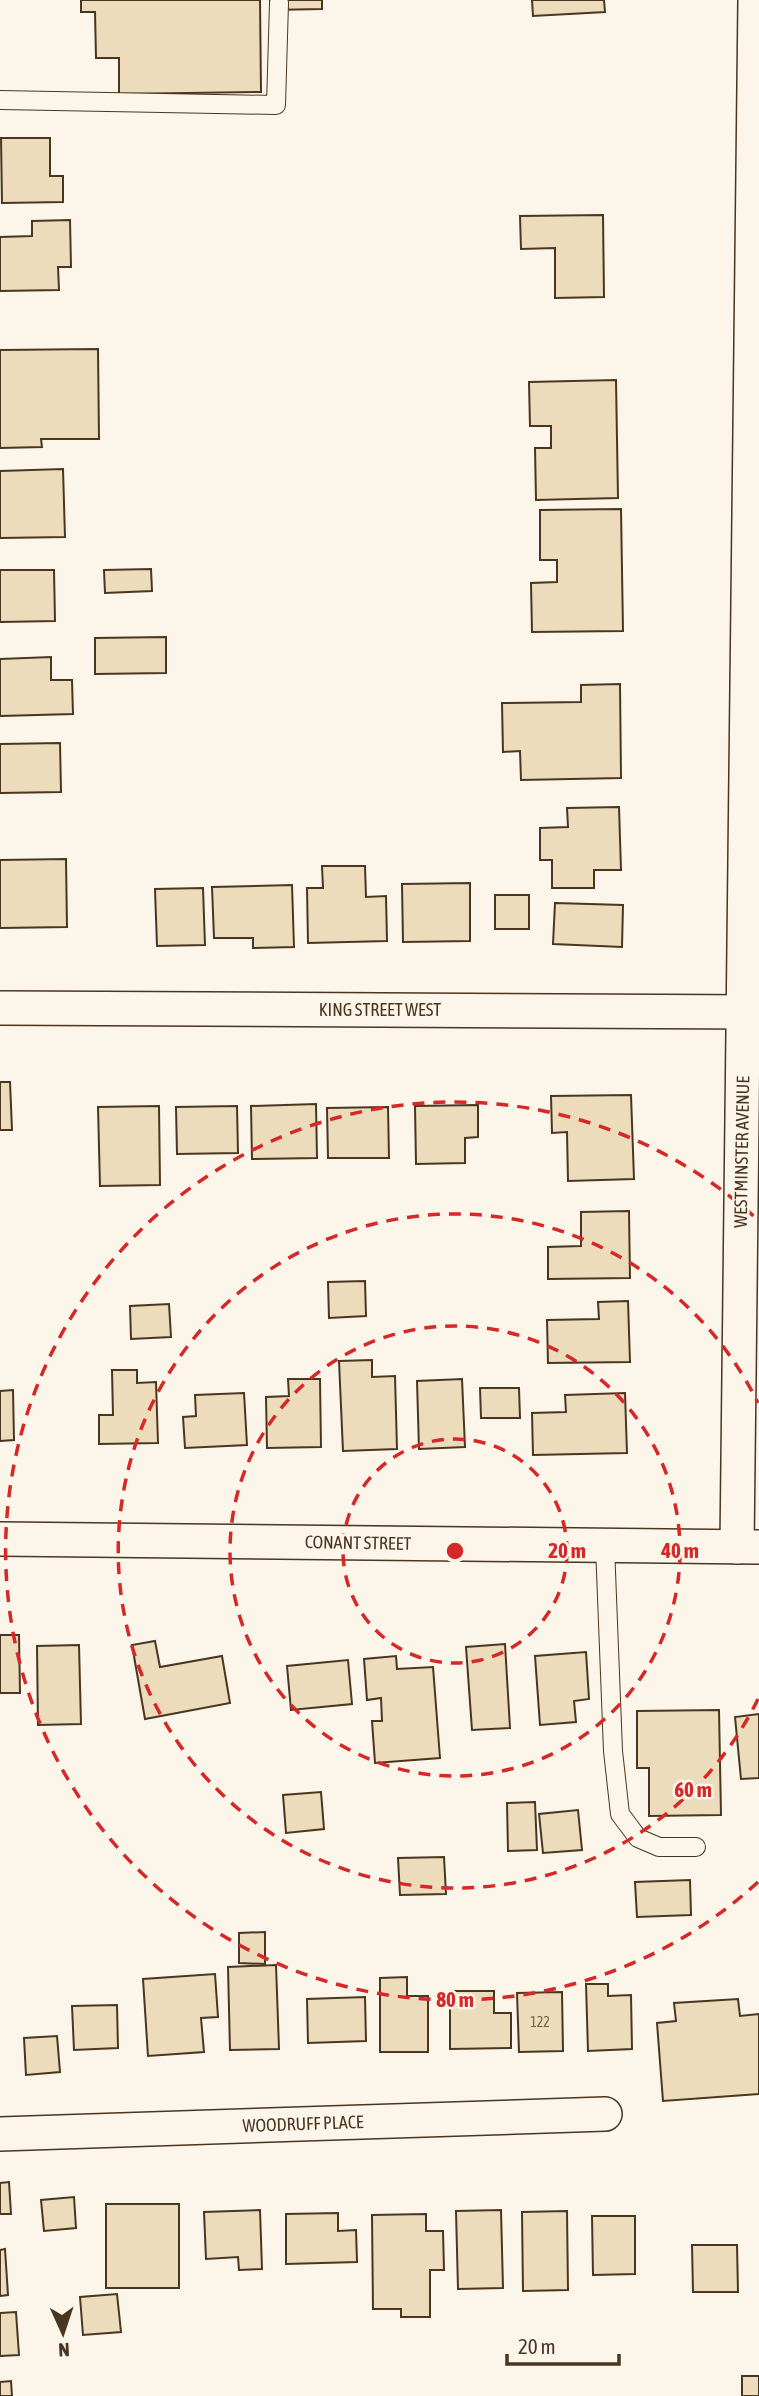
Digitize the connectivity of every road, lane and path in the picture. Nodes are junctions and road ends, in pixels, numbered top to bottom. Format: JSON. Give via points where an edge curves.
{"nodes":[{"id":1,"x":755,"y":0,"type":"edge"},
{"id":2,"x":279,"y":3,"type":"dead end"},
{"id":3,"x":0,"y":100,"type":"edge"},
{"id":4,"x":754,"y":464,"type":"edge"},
{"id":5,"x":0,"y":1008,"type":"edge"},
{"id":6,"x":751,"y":1012,"type":"edge"},
{"id":7,"x":0,"y":1539,"type":"edge"},
{"id":8,"x":605,"y":1546,"type":"junction"},
{"id":9,"x":748,"y":1547,"type":"edge"},
{"id":10,"x":696,"y":1847,"type":"dead end"},
{"id":11,"x":606,"y":2114,"type":"dead end"},
{"id":12,"x":0,"y":2134,"type":"edge"}],
"edges":[{"from":1,"to":4,"type":"street","name":"WESTMINSTER AVENUE"},
{"from":2,"to":3,"type":"lane","via":[[276,105]]},
{"from":4,"to":6,"type":"street","name":"WESTMINSTER AVENUE"},
{"from":5,"to":6,"type":"street","name":"KING STREET WEST"},
{"from":6,"to":9,"type":"street","name":"WESTMINSTER AVENUE"},
{"from":7,"to":8,"type":"street","name":"CONANT STREET"},
{"from":8,"to":9,"type":"street","name":"CONANT STREET"},
{"from":8,"to":10,"type":"lane","via":[[620,1814],[638,1838],[659,1847]]},
{"from":11,"to":12,"type":"street","name":"WOODRUFF PLACE"}]}
